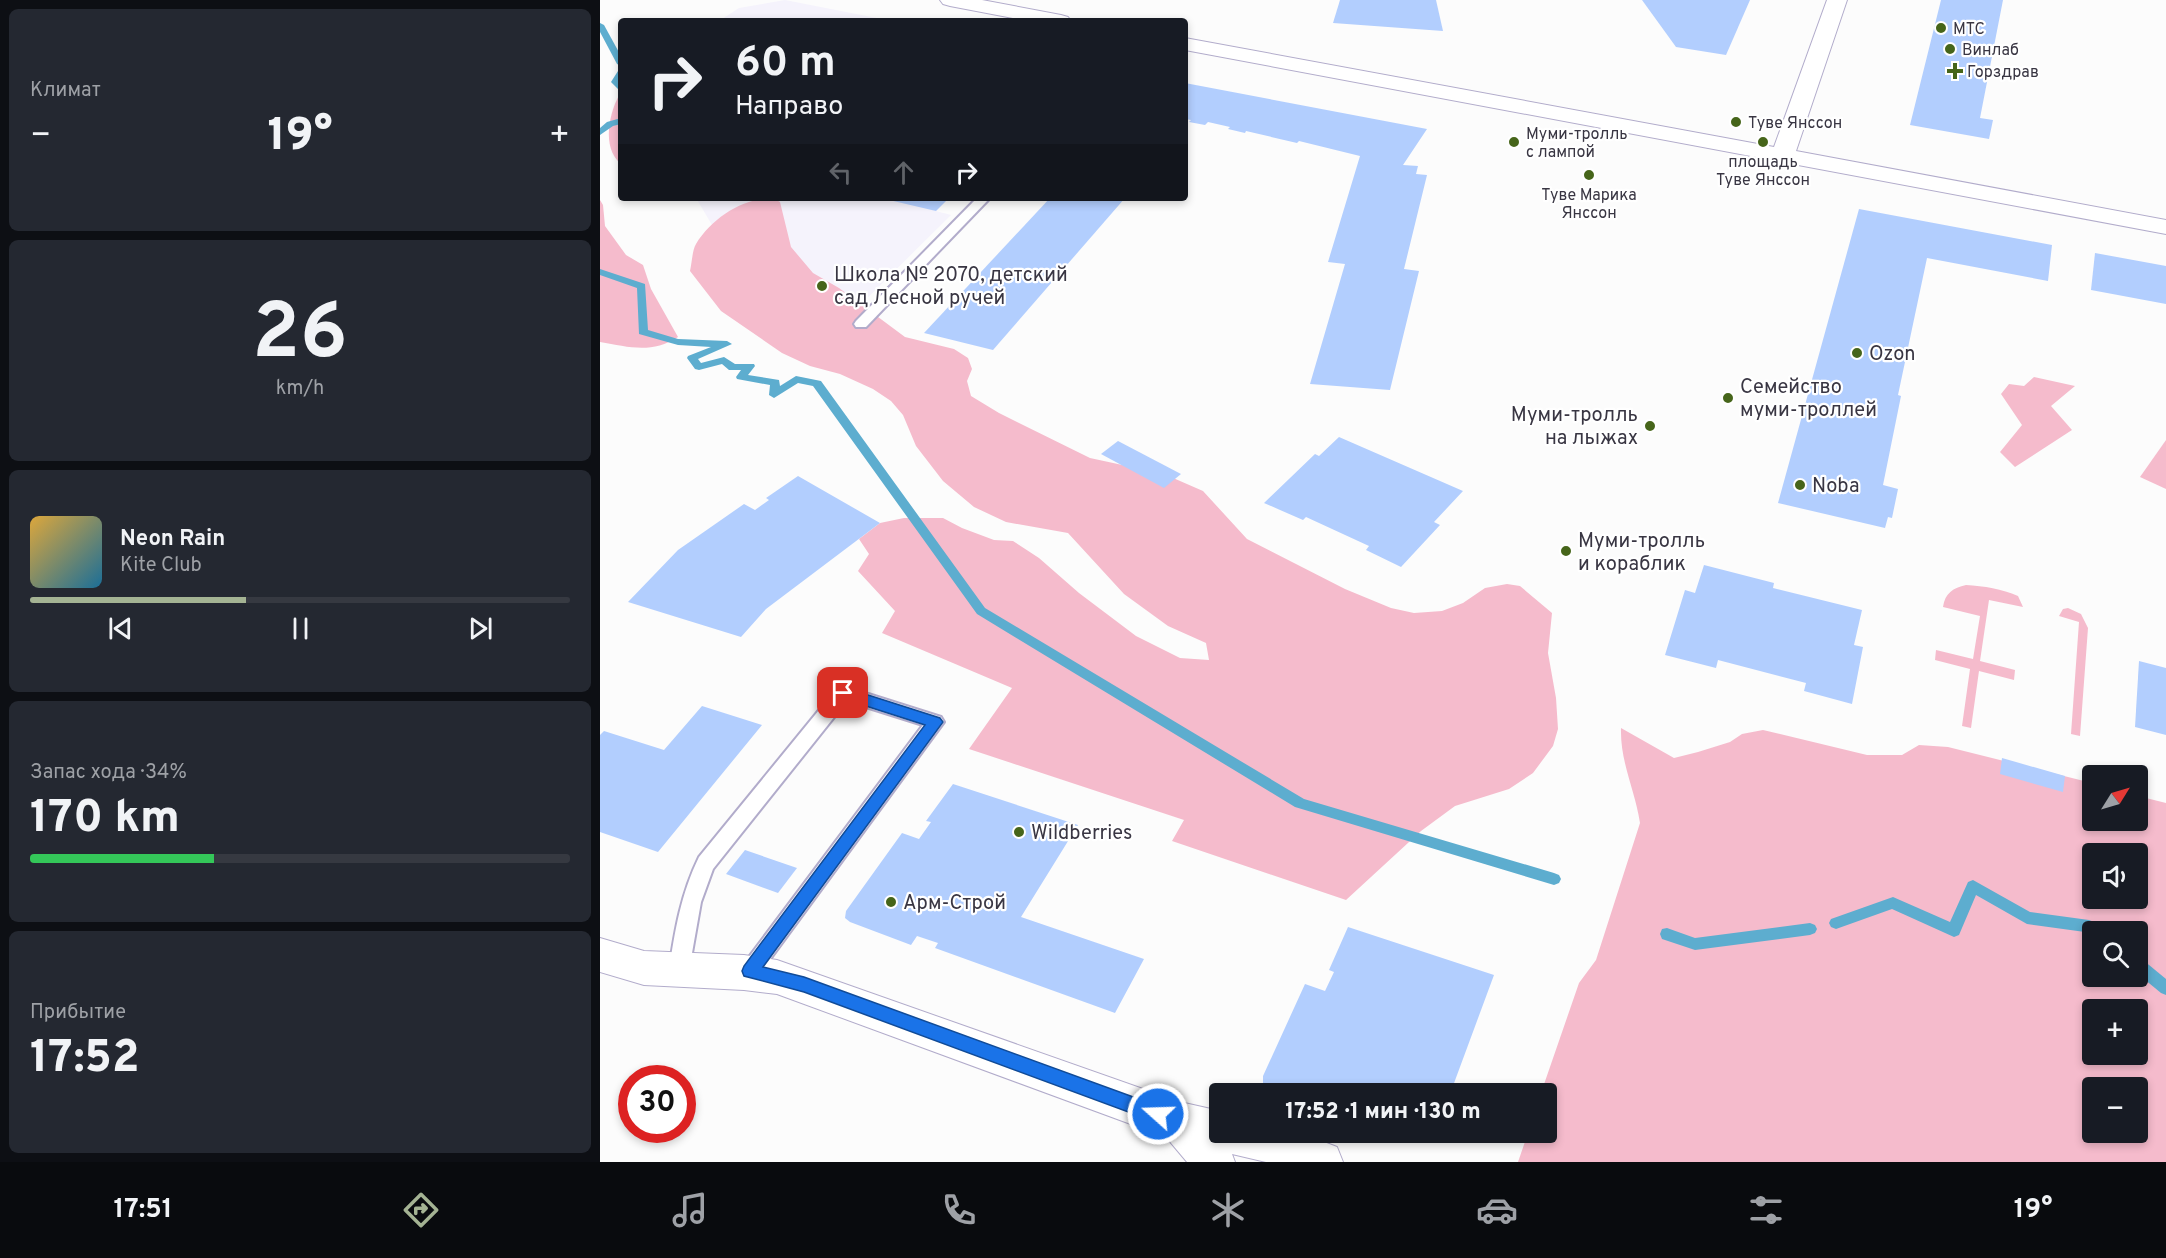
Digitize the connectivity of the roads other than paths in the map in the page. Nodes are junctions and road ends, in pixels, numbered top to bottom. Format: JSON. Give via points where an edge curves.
{"nodes":[{"id":1,"x":950,"y":0,"type":"edge"},
{"id":2,"x":1837,"y":0,"type":"edge"},
{"id":3,"x":1045,"y":18,"type":"edge"},
{"id":4,"x":1188,"y":45,"type":"edge"},
{"id":5,"x":1782,"y":157,"type":"junction"},
{"id":6,"x":981,"y":201,"type":"edge"},
{"id":7,"x":2166,"y":227,"type":"edge"},
{"id":8,"x":861,"y":324,"type":"dead end"},
{"id":9,"x":600,"y":955,"type":"edge"},
{"id":10,"x":680,"y":970,"type":"junction"},
{"id":11,"x":750,"y":971,"type":"junction"},
{"id":12,"x":1200,"y":1127,"type":"edge"},
{"id":13,"x":1271,"y":1143,"type":"edge"},
{"id":14,"x":1214,"y":1162,"type":"edge"},
{"id":15,"x":1322,"y":1162,"type":"edge"}],
"edges":[{"from":1,"to":3,"type":"street"},
{"from":2,"to":5,"type":"street"},
{"from":4,"to":5,"type":"street"},
{"from":5,"to":7,"type":"street"},
{"from":6,"to":8,"type":"lane"},
{"from":9,"to":10,"type":"street","via":[[645,969]]},
{"from":10,"to":11,"type":"street"},
{"from":10,"to":11,"type":"lane","via":[[690,902],[706,863],[843,693],[935,722]]},
{"from":11,"to":12,"type":"street","via":[[804,985]]},
{"from":12,"to":14,"type":"street"},
{"from":13,"to":15,"type":"street"}]}
